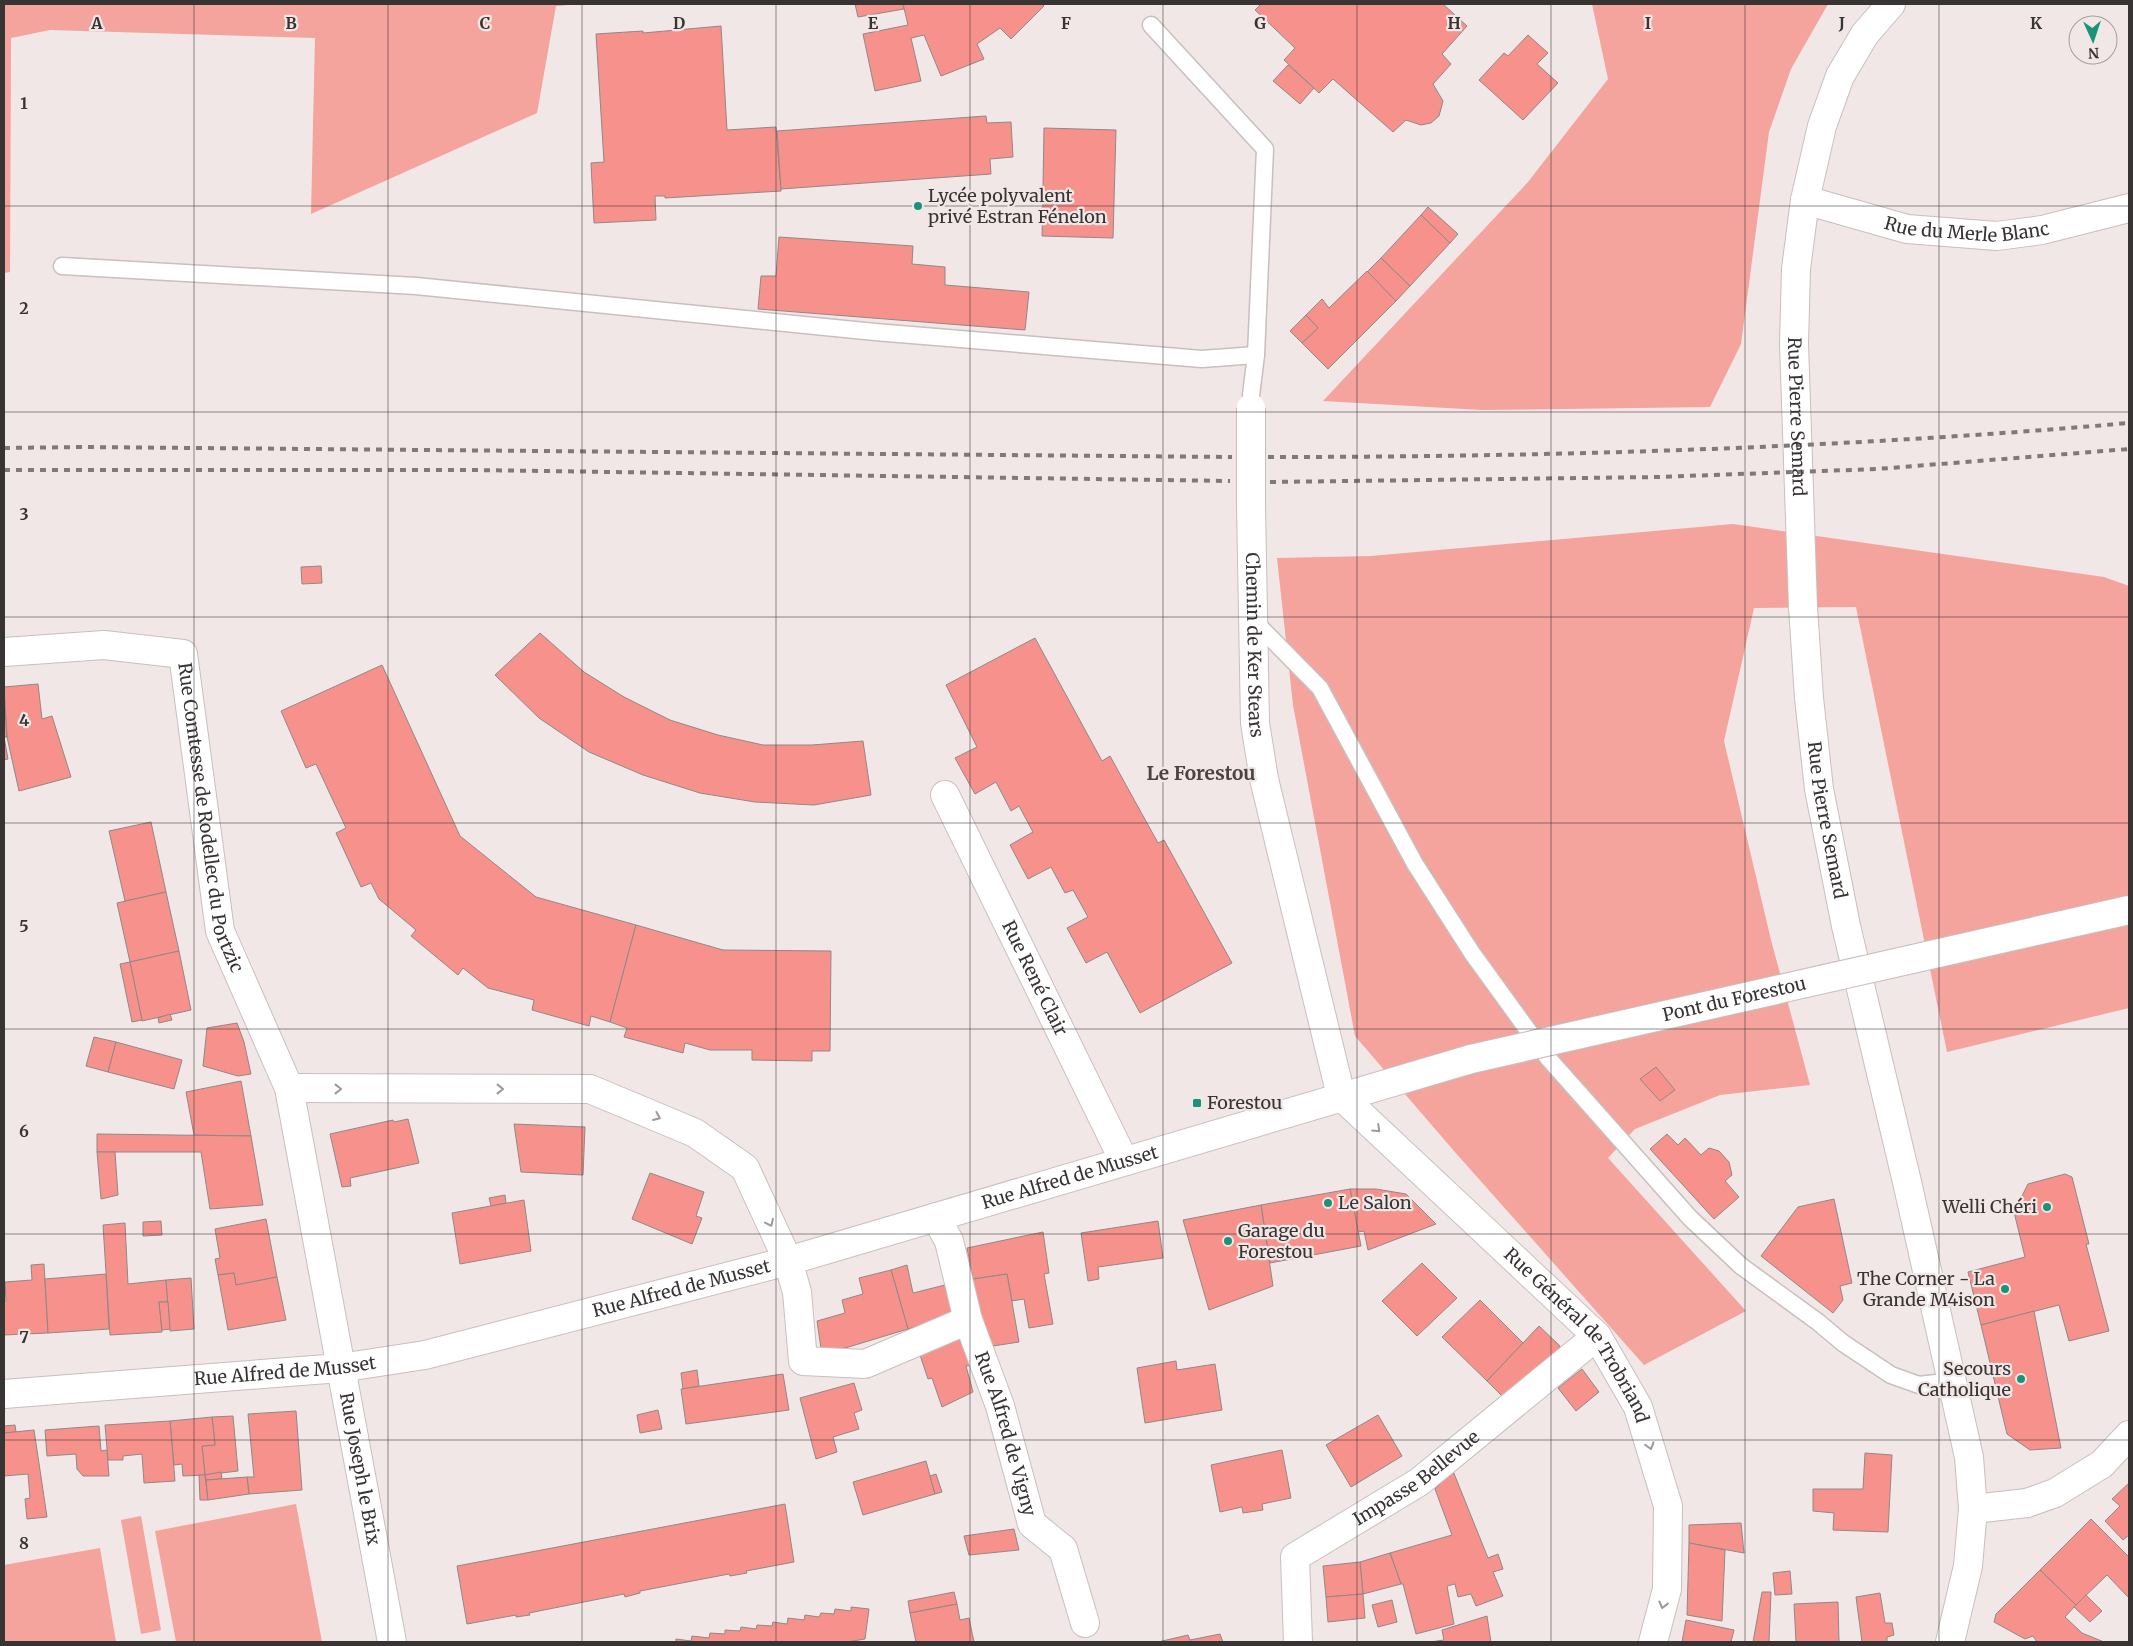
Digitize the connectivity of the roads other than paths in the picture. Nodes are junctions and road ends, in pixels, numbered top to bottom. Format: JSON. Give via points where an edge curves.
{"nodes":[{"id":1,"x":1891,"y":4,"type":"edge"},
{"id":2,"x":1151,"y":25,"type":"dead end"},
{"id":3,"x":1805,"y":200,"type":"junction"},
{"id":4,"x":2129,"y":208,"type":"edge"},
{"id":5,"x":62,"y":266,"type":"dead end"},
{"id":6,"x":1256,"y":356,"type":"junction"},
{"id":7,"x":1251,"y":402,"type":"joint"},
{"id":8,"x":1253,"y":620,"type":"junction"},
{"id":9,"x":4,"y":652,"type":"edge"},
{"id":10,"x":945,"y":795,"type":"dead end"},
{"id":11,"x":2129,"y":910,"type":"edge"},
{"id":12,"x":289,"y":1088,"type":"junction"},
{"id":13,"x":1341,"y":1096,"type":"junction"},
{"id":14,"x":1124,"y":1161,"type":"junction"},
{"id":15,"x":936,"y":1217,"type":"junction"},
{"id":16,"x":788,"y":1260,"type":"junction"},
{"id":17,"x":968,"y":1320,"type":"junction"},
{"id":18,"x":1597,"y":1336,"type":"junction"},
{"id":19,"x":340,"y":1368,"type":"junction"},
{"id":20,"x":1953,"y":1381,"type":"junction"},
{"id":21,"x":4,"y":1394,"type":"edge"},
{"id":22,"x":2129,"y":1435,"type":"edge"},
{"id":23,"x":1973,"y":1509,"type":"junction"},
{"id":24,"x":1085,"y":1623,"type":"dead end"},
{"id":25,"x":392,"y":1642,"type":"edge"},
{"id":26,"x":1298,"y":1642,"type":"edge"},
{"id":27,"x":1653,"y":1642,"type":"edge"},
{"id":28,"x":1950,"y":1642,"type":"edge"}],
"edges":[{"from":1,"to":3,"type":"street","name":"Rue Pierre Semard","via":[[1865,34],[1840,76],[1822,126]]},
{"from":2,"to":6,"type":"lane","via":[[1265,149]]},
{"from":3,"to":4,"type":"street","name":"Rue du Merle Blanc","via":[[1907,229],[1997,236],[2042,230]]},
{"from":3,"to":20,"type":"street","name":"Rue Pierre Semard","via":[[1796,269],[1794,344],[1802,608],[1819,789],[1846,926]]},
{"from":5,"to":6,"type":"lane","via":[[416,286],[875,332],[1202,359]]},
{"from":6,"to":7,"type":"lane"},
{"from":7,"to":8,"type":"street","name":"Chemin de Ker Stears","bridge":true},
{"from":8,"to":13,"type":"street","name":"Chemin de Ker Stears","via":[[1255,723],[1264,779]]},
{"from":8,"to":20,"type":"lane","via":[[1320,688],[1415,864],[1472,953],[1548,1058],[1690,1218],[1741,1266],[1891,1375],[1918,1385]]},
{"from":9,"to":12,"type":"street","name":"Rue Comtesse de Rodellec du Portzic","via":[[104,645],[183,654],[220,931]]},
{"from":10,"to":14,"type":"street","name":"Rue René Clair"},
{"from":11,"to":13,"type":"street","name":"Pont du Forestou","bridge":true,"via":[[1471,1059]]},
{"from":12,"to":16,"type":"street","one_way":true,"via":[[590,1089],[695,1133],[745,1168]]},
{"from":12,"to":19,"type":"street","name":"Rue Joseph le Brix"},
{"from":13,"to":14,"type":"street","name":"Rue Alfred de Musset"},
{"from":13,"to":18,"type":"street","name":"Rue Général de Trobriand","one_way":true},
{"from":14,"to":15,"type":"street","name":"Rue Alfred de Musset"},
{"from":15,"to":16,"type":"street","name":"Rue Alfred de Musset"},
{"from":15,"to":17,"type":"street","name":"Rue Alfred de Vigny","via":[[949,1241]]},
{"from":16,"to":17,"type":"street","via":[[797,1292],[803,1362],[865,1364]]},
{"from":16,"to":19,"type":"street","name":"Rue Alfred de Musset","via":[[425,1355]]},
{"from":17,"to":24,"type":"street","name":"Rue Alfred de Vigny","via":[[1000,1406],[1032,1524],[1062,1549]]},
{"from":18,"to":26,"type":"street","name":"Impasse Bellevue","via":[[1419,1482],[1295,1557]]},
{"from":18,"to":27,"type":"street","name":"Rue Général de Trobriand","one_way":true,"via":[[1638,1408],[1668,1506],[1667,1589]]},
{"from":19,"to":21,"type":"street","name":"Rue Alfred de Musset"},
{"from":19,"to":25,"type":"street","name":"Rue Joseph le Brix"},
{"from":20,"to":23,"type":"street","name":"Rue Pierre Semard","via":[[1969,1457]]},
{"from":22,"to":23,"type":"street","via":[[2102,1464],[2055,1493],[2027,1503]]},
{"from":23,"to":28,"type":"street","name":"Rue Pierre Semard","via":[[1968,1566]]}]}
